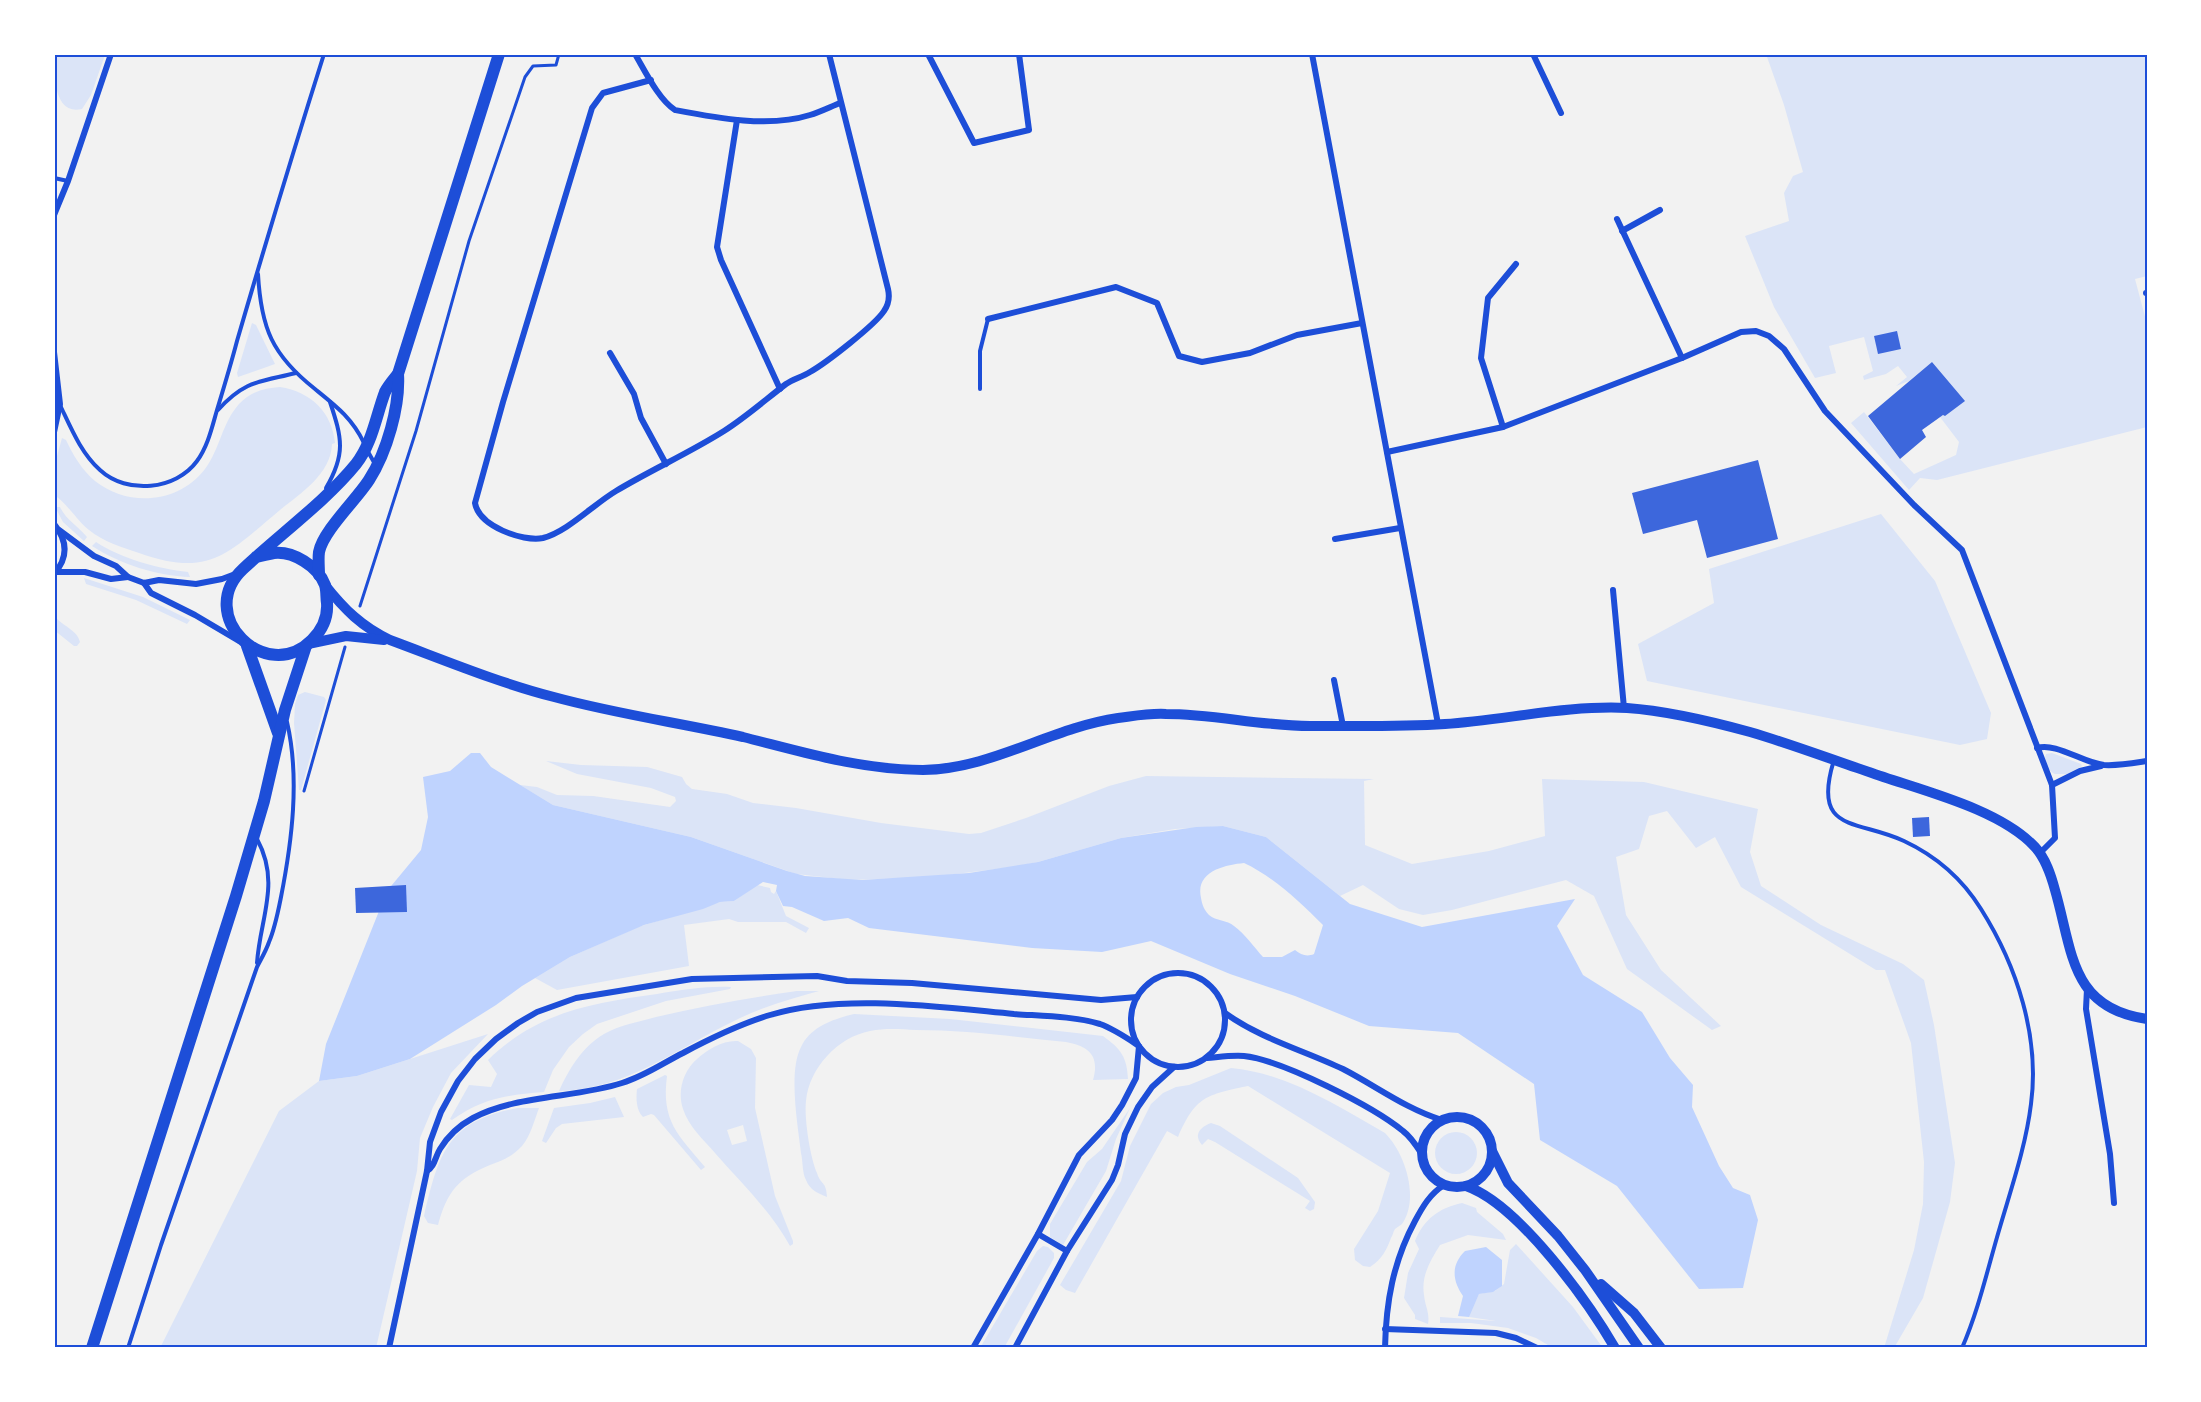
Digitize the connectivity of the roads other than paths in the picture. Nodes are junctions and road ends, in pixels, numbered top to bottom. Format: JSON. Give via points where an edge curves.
{"nodes":[{"id":1,"x":111,"y":54,"type":"edge"},
{"id":2,"x":324,"y":54,"type":"edge"},
{"id":3,"x":499,"y":54,"type":"edge"},
{"id":4,"x":635,"y":54,"type":"edge"},
{"id":5,"x":829,"y":54,"type":"edge"},
{"id":6,"x":928,"y":54,"type":"edge"},
{"id":7,"x":1018,"y":54,"type":"edge"},
{"id":8,"x":1311,"y":54,"type":"edge"},
{"id":9,"x":1533,"y":54,"type":"edge"},
{"id":10,"x":651,"y":80,"type":"junction"},
{"id":11,"x":840,"y":103,"type":"junction"},
{"id":12,"x":1561,"y":113,"type":"dead end"},
{"id":13,"x":737,"y":120,"type":"junction"},
{"id":14,"x":54,"y":178,"type":"edge"},
{"id":15,"x":68,"y":181,"type":"junction"},
{"id":16,"x":1660,"y":210,"type":"dead end"},
{"id":17,"x":54,"y":215,"type":"edge"},
{"id":18,"x":1617,"y":219,"type":"dead end"},
{"id":19,"x":1622,"y":231,"type":"junction"},
{"id":20,"x":1516,"y":264,"type":"dead end"},
{"id":21,"x":258,"y":270,"type":"junction"},
{"id":22,"x":988,"y":320,"type":"joint"},
{"id":23,"x":1362,"y":323,"type":"junction"},
{"id":24,"x":54,"y":352,"type":"edge"},
{"id":25,"x":610,"y":353,"type":"dead end"},
{"id":26,"x":1682,"y":358,"type":"junction"},
{"id":27,"x":296,"y":373,"type":"junction"},
{"id":28,"x":398,"y":374,"type":"junction"},
{"id":29,"x":780,"y":389,"type":"junction"},
{"id":30,"x":980,"y":389,"type":"dead end"},
{"id":31,"x":57,"y":394,"type":"edge"},
{"id":32,"x":330,"y":401,"type":"junction"},
{"id":33,"x":60,"y":404,"type":"junction"},
{"id":34,"x":216,"y":413,"type":"junction"},
{"id":35,"x":1503,"y":427,"type":"junction"},
{"id":36,"x":54,"y":432,"type":"edge"},
{"id":37,"x":366,"y":447,"type":"junction"},
{"id":38,"x":1387,"y":452,"type":"junction"},
{"id":39,"x":666,"y":464,"type":"junction"},
{"id":40,"x":376,"y":466,"type":"junction"},
{"id":41,"x":324,"y":496,"type":"junction"},
{"id":42,"x":56,"y":525,"type":"edge"},
{"id":43,"x":1400,"y":528,"type":"junction"},
{"id":44,"x":1335,"y":539,"type":"dead end"},
{"id":45,"x":256,"y":557,"type":"junction"},
{"id":46,"x":240,"y":572,"type":"junction"},
{"id":47,"x":55,"y":573,"type":"edge"},
{"id":48,"x":128,"y":577,"type":"junction"},
{"id":49,"x":322,"y":580,"type":"junction"},
{"id":50,"x":144,"y":583,"type":"junction"},
{"id":51,"x":1613,"y":590,"type":"dead end"},
{"id":52,"x":390,"y":640,"type":"junction"},
{"id":53,"x":307,"y":645,"type":"junction"},
{"id":54,"x":248,"y":646,"type":"junction"},
{"id":55,"x":1334,"y":680,"type":"dead end"},
{"id":56,"x":1624,"y":708,"type":"junction"},
{"id":57,"x":285,"y":710,"type":"junction"},
{"id":58,"x":1438,"y":724,"type":"junction"},
{"id":59,"x":1343,"y":726,"type":"junction"},
{"id":60,"x":278,"y":733,"type":"junction"},
{"id":61,"x":2037,"y":748,"type":"junction"},
{"id":62,"x":1834,"y":760,"type":"junction"},
{"id":63,"x":2147,"y":761,"type":"edge"},
{"id":64,"x":2105,"y":765,"type":"junction"},
{"id":65,"x":2052,"y":785,"type":"junction"},
{"id":66,"x":254,"y":834,"type":"junction"},
{"id":67,"x":2040,"y":853,"type":"junction"},
{"id":68,"x":257,"y":967,"type":"junction"},
{"id":69,"x":2087,"y":989,"type":"junction"},
{"id":70,"x":1137,"y":997,"type":"junction"},
{"id":71,"x":1225,"y":1013,"type":"junction"},
{"id":72,"x":2147,"y":1019,"type":"edge"},
{"id":73,"x":1139,"y":1046,"type":"junction"},
{"id":74,"x":1206,"y":1059,"type":"junction"},
{"id":75,"x":1174,"y":1067,"type":"junction"},
{"id":76,"x":1442,"y":1120,"type":"junction"},
{"id":77,"x":1492,"y":1151,"type":"junction"},
{"id":78,"x":1421,"y":1153,"type":"junction"},
{"id":79,"x":427,"y":1171,"type":"junction"},
{"id":80,"x":1444,"y":1185,"type":"junction"},
{"id":81,"x":1466,"y":1186,"type":"junction"},
{"id":82,"x":2114,"y":1203,"type":"dead end"},
{"id":83,"x":1038,"y":1234,"type":"junction"},
{"id":84,"x":1067,"y":1251,"type":"junction"},
{"id":85,"x":1585,"y":1270,"type":"junction"},
{"id":86,"x":1385,"y":1329,"type":"junction"},
{"id":87,"x":92,"y":1348,"type":"edge"},
{"id":88,"x":128,"y":1348,"type":"edge"},
{"id":89,"x":389,"y":1348,"type":"edge"},
{"id":90,"x":973,"y":1348,"type":"edge"},
{"id":91,"x":1015,"y":1348,"type":"edge"},
{"id":92,"x":1385,"y":1348,"type":"edge"},
{"id":93,"x":1537,"y":1348,"type":"edge"},
{"id":94,"x":1615,"y":1348,"type":"edge"},
{"id":95,"x":1639,"y":1348,"type":"edge"},
{"id":96,"x":1660,"y":1348,"type":"edge"},
{"id":97,"x":1962,"y":1348,"type":"edge"}],
"edges":[{"from":1,"to":15,"type":"street"},
{"from":2,"to":21,"type":"lane"},
{"from":3,"to":28,"type":"main road"},
{"from":4,"to":10,"type":"street"},
{"from":5,"to":11,"type":"street"},
{"from":6,"to":7,"type":"street","via":[[974,143],[1029,130]]},
{"from":8,"to":23,"type":"street"},
{"from":9,"to":12,"type":"street"},
{"from":10,"to":13,"type":"street","via":[[675,111]]},
{"from":10,"to":39,"type":"street","via":[[603,93],[592,108],[475,496],[476,508],[484,519],[515,536],[545,537]]},
{"from":11,"to":13,"type":"street","via":[[807,116]]},
{"from":11,"to":29,"type":"street","via":[[889,300],[871,325],[812,371]]},
{"from":13,"to":29,"type":"street","via":[[717,247]]},
{"from":14,"to":15,"type":"lane"},
{"from":15,"to":17,"type":"street"},
{"from":16,"to":19,"type":"street"},
{"from":18,"to":19,"type":"street"},
{"from":19,"to":26,"type":"street"},
{"from":20,"to":35,"type":"street","via":[[1488,298],[1481,358]]},
{"from":21,"to":27,"type":"lane","via":[[265,327]]},
{"from":21,"to":34,"type":"lane"},
{"from":22,"to":23,"type":"street","via":[[1116,287],[1157,303],[1179,356],[1202,362],[1250,353],[1297,335]]},
{"from":22,"to":30,"type":"lane","via":[[981,351]]},
{"from":23,"to":38,"type":"street"},
{"from":24,"to":31,"type":"street"},
{"from":25,"to":39,"type":"street"},
{"from":26,"to":35,"type":"street"},
{"from":26,"to":61,"type":"street","via":[[1745,331],[1762,333],[1781,346],[1826,411],[1962,550]]},
{"from":27,"to":32,"type":"lane"},
{"from":27,"to":34,"type":"lane","via":[[248,384]]},
{"from":28,"to":37,"type":"main road","via":[[386,390]]},
{"from":28,"to":40,"type":"main road","via":[[399,395]]},
{"from":29,"to":39,"type":"street","via":[[749,415]]},
{"from":31,"to":33,"type":"street"},
{"from":32,"to":37,"type":"lane","via":[[351,420]]},
{"from":32,"to":41,"type":"lane","via":[[342,449]]},
{"from":33,"to":34,"type":"lane","via":[[78,442],[99,470],[117,480],[143,486],[172,481],[191,468],[204,450]]},
{"from":33,"to":36,"type":"street"},
{"from":35,"to":38,"type":"street"},
{"from":37,"to":40,"type":"lane"},
{"from":37,"to":41,"type":"main road","via":[[357,463]]},
{"from":38,"to":43,"type":"street"},
{"from":40,"to":49,"type":"main road","via":[[326,536],[319,552]]},
{"from":41,"to":45,"type":"main road"},
{"from":42,"to":47,"type":"street","via":[[66,552]]},
{"from":42,"to":48,"type":"street","via":[[84,550],[116,566]]},
{"from":43,"to":44,"type":"street"},
{"from":43,"to":58,"type":"street"},
{"from":45,"to":46,"type":"main road"},
{"from":45,"to":49,"type":"main road","via":[[291,555],[307,563]]},
{"from":46,"to":50,"type":"street","via":[[196,584],[159,580]]},
{"from":46,"to":54,"type":"main road","via":[[227,591],[227,619]]},
{"from":47,"to":48,"type":"street"},
{"from":48,"to":50,"type":"street"},
{"from":49,"to":52,"type":"street","via":[[352,617]]},
{"from":49,"to":53,"type":"main road","via":[[326,619]]},
{"from":50,"to":54,"type":"street","via":[[151,593]]},
{"from":51,"to":56,"type":"street"},
{"from":52,"to":53,"type":"street","via":[[346,636]]},
{"from":52,"to":59,"type":"street","via":[[555,698],[846,763],[888,768],[961,767],[1079,725],[1152,714],[1275,725]]},
{"from":53,"to":54,"type":"main road","via":[[287,655],[270,655]]},
{"from":53,"to":57,"type":"main road"},
{"from":54,"to":60,"type":"main road"},
{"from":55,"to":59,"type":"street"},
{"from":56,"to":58,"type":"street"},
{"from":56,"to":62,"type":"street","via":[[1692,717]]},
{"from":57,"to":60,"type":"main road"},
{"from":57,"to":68,"type":"lane","via":[[292,759],[290,837],[274,927]]},
{"from":58,"to":59,"type":"street"},
{"from":60,"to":66,"type":"main road"},
{"from":61,"to":64,"type":"street","via":[[2048,746]]},
{"from":61,"to":65,"type":"street"},
{"from":62,"to":67,"type":"street","via":[[1993,817],[2020,833]]},
{"from":62,"to":97,"type":"lane","via":[[1827,784],[1833,811],[1847,824],[1907,842],[1962,883],[2004,952],[2028,1023],[2030,1114],[1980,1297]]},
{"from":63,"to":64,"type":"street"},
{"from":64,"to":65,"type":"street","via":[[2080,771]]},
{"from":65,"to":67,"type":"street","via":[[2055,838]]},
{"from":66,"to":68,"type":"lane","via":[[264,852],[270,883]]},
{"from":66,"to":87,"type":"main road"},
{"from":67,"to":69,"type":"street","via":[[2053,881],[2078,972]]},
{"from":68,"to":88,"type":"lane"},
{"from":69,"to":72,"type":"street","via":[[2112,1010]]},
{"from":69,"to":82,"type":"street","via":[[2086,1009],[2110,1154]]},
{"from":70,"to":71,"type":"street","via":[[1155,979],[1167,974],[1192,975],[1213,988]]},
{"from":70,"to":73,"type":"street","via":[[1131,1022]]},
{"from":70,"to":79,"type":"street","via":[[1101,1000],[817,976],[692,979],[576,998],[518,1023],[475,1059],[441,1112],[430,1142]]},
{"from":71,"to":74,"type":"street","via":[[1222,1039]]},
{"from":71,"to":76,"type":"street","via":[[1254,1032],[1322,1060]]},
{"from":73,"to":75,"type":"street","via":[[1154,1061]]},
{"from":73,"to":79,"type":"street","via":[[1104,1026],[1077,1020],[884,1004],[793,1009],[748,1022],[629,1081],[483,1113],[450,1136]]},
{"from":73,"to":83,"type":"street","via":[[1136,1078],[1122,1105],[1079,1155]]},
{"from":74,"to":75,"type":"street"},
{"from":74,"to":78,"type":"street","via":[[1243,1056],[1289,1070],[1384,1118],[1408,1135]]},
{"from":75,"to":84,"type":"street","via":[[1138,1107],[1125,1134],[1112,1180]]},
{"from":76,"to":77,"type":"street","via":[[1457,1117],[1478,1124],[1488,1136]]},
{"from":76,"to":78,"type":"street","via":[[1429,1130]]},
{"from":77,"to":81,"type":"street","via":[[1483,1174]]},
{"from":77,"to":85,"type":"street","via":[[1508,1184]]},
{"from":78,"to":80,"type":"street","via":[[1428,1172]]},
{"from":79,"to":89,"type":"street"},
{"from":80,"to":81,"type":"street"},
{"from":80,"to":86,"type":"street","via":[[1433,1192],[1402,1247],[1389,1287]]},
{"from":81,"to":94,"type":"street","via":[[1489,1197],[1522,1226],[1583,1300]]},
{"from":83,"to":84,"type":"street"},
{"from":83,"to":90,"type":"street"},
{"from":84,"to":91,"type":"street"},
{"from":85,"to":95,"type":"street"},
{"from":85,"to":96,"type":"street","via":[[1634,1313]]},
{"from":86,"to":92,"type":"street"},
{"from":86,"to":93,"type":"street","via":[[1497,1333]]}]}
